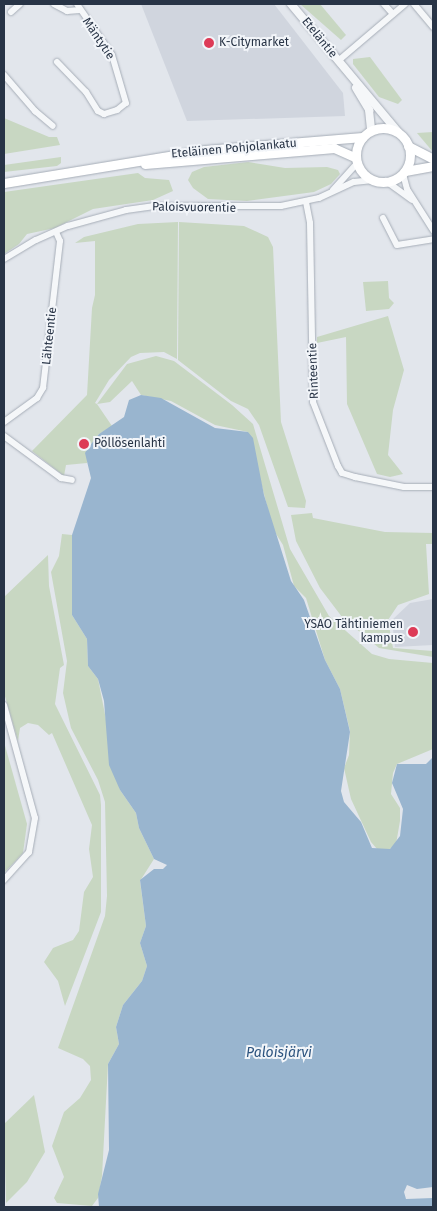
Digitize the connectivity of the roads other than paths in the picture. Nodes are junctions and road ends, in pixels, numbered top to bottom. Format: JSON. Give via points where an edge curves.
{"nodes":[{"id":1,"x":20,"y":4,"type":"edge"},
{"id":2,"x":54,"y":4,"type":"edge"},
{"id":3,"x":291,"y":4,"type":"edge"},
{"id":4,"x":384,"y":4,"type":"edge"},
{"id":5,"x":405,"y":4,"type":"edge"},
{"id":6,"x":414,"y":4,"type":"edge"},
{"id":7,"x":78,"y":7,"type":"edge"},
{"id":8,"x":11,"y":12,"type":"dead end"},
{"id":9,"x":393,"y":14,"type":"junction"},
{"id":10,"x":433,"y":27,"type":"edge"},
{"id":11,"x":338,"y":61,"type":"junction"},
{"id":12,"x":56,"y":62,"type":"dead end"},
{"id":13,"x":347,"y":73,"type":"junction"},
{"id":14,"x":4,"y":74,"type":"edge"},
{"id":15,"x":53,"y":126,"type":"dead end"},
{"id":16,"x":371,"y":130,"type":"junction"},
{"id":17,"x":398,"y":132,"type":"junction"},
{"id":18,"x":362,"y":137,"type":"junction"},
{"id":19,"x":408,"y":146,"type":"junction"},
{"id":20,"x":433,"y":159,"type":"edge"},
{"id":21,"x":357,"y":161,"type":"junction"},
{"id":22,"x":433,"y":166,"type":"edge"},
{"id":23,"x":107,"y":167,"type":"junction"},
{"id":24,"x":404,"y":172,"type":"junction"},
{"id":25,"x":374,"y":180,"type":"junction"},
{"id":26,"x":386,"y":181,"type":"junction"},
{"id":27,"x":4,"y":183,"type":"edge"},
{"id":28,"x":332,"y":191,"type":"junction"},
{"id":29,"x":306,"y":202,"type":"junction"},
{"id":30,"x":415,"y":202,"type":"junction"},
{"id":31,"x":382,"y":218,"type":"dead end"},
{"id":32,"x":433,"y":230,"type":"edge"},
{"id":33,"x":56,"y":232,"type":"junction"},
{"id":34,"x":433,"y":239,"type":"edge"},
{"id":35,"x":4,"y":259,"type":"edge"},
{"id":36,"x":4,"y":422,"type":"edge"},
{"id":37,"x":4,"y":436,"type":"edge"},
{"id":38,"x":72,"y":480,"type":"dead end"},
{"id":39,"x":433,"y":487,"type":"edge"},
{"id":40,"x":4,"y":704,"type":"edge"},
{"id":41,"x":4,"y":880,"type":"edge"}],
"edges":[{"from":1,"to":8,"type":"street"},
{"from":2,"to":7,"type":"street","via":[[67,12]]},
{"from":3,"to":11,"type":"street","name":"Eteläntie"},
{"from":4,"to":9,"type":"street"},
{"from":5,"to":9,"type":"street"},
{"from":6,"to":10,"type":"street"},
{"from":7,"to":12,"type":"street","name":"Mäntytie","via":[[112,55],[126,103],[104,114],[98,111],[86,92]]},
{"from":9,"to":11,"type":"street"},
{"from":11,"to":13,"type":"street","name":"Eteläntie"},
{"from":13,"to":16,"type":"street","name":"Eteläntie","via":[[369,110]]},
{"from":13,"to":17,"type":"street","name":"Eteläntie"},
{"from":14,"to":15,"type":"street","via":[[35,111]]},
{"from":16,"to":17,"type":"main road","via":[[384,128]]},
{"from":16,"to":18,"type":"main road"},
{"from":17,"to":19,"type":"main road"},
{"from":18,"to":21,"type":"main road"},
{"from":18,"to":23,"type":"main road","name":"Eteläinen Pohjolankatu","via":[[205,150]]},
{"from":19,"to":20,"type":"main road"},
{"from":19,"to":24,"type":"main road","via":[[409,160]]},
{"from":21,"to":23,"type":"main road","name":"Eteläinen Pohjolankatu","via":[[346,151],[328,148]]},
{"from":21,"to":25,"type":"main road","via":[[364,174]]},
{"from":21,"to":28,"type":"street","name":"Paloisvuorentie"},
{"from":22,"to":24,"type":"main road"},
{"from":23,"to":27,"type":"main road","name":"Eteläinen Pohjolankatu"},
{"from":24,"to":26,"type":"main road"},
{"from":24,"to":30,"type":"street"},
{"from":25,"to":26,"type":"main road"},
{"from":25,"to":28,"type":"street","name":"Paloisvuorentie","via":[[354,182]]},
{"from":26,"to":30,"type":"street"},
{"from":28,"to":29,"type":"street","name":"Paloisvuorentie"},
{"from":29,"to":33,"type":"street","name":"Paloisvuorentie","via":[[258,208],[153,206],[106,214]]},
{"from":29,"to":39,"type":"street","name":"Rinteentie","via":[[310,223],[314,402],[338,466],[342,473],[355,477],[404,487]]},
{"from":30,"to":32,"type":"street"},
{"from":31,"to":34,"type":"street","via":[[397,245]]},
{"from":33,"to":35,"type":"street","name":"Paloisvuorentie"},
{"from":33,"to":36,"type":"street","name":"Lähteentie","via":[[60,241],[43,388],[38,398]]},
{"from":37,"to":38,"type":"street","via":[[61,478]]},
{"from":40,"to":41,"type":"street","via":[[35,818],[29,852]]}]}
